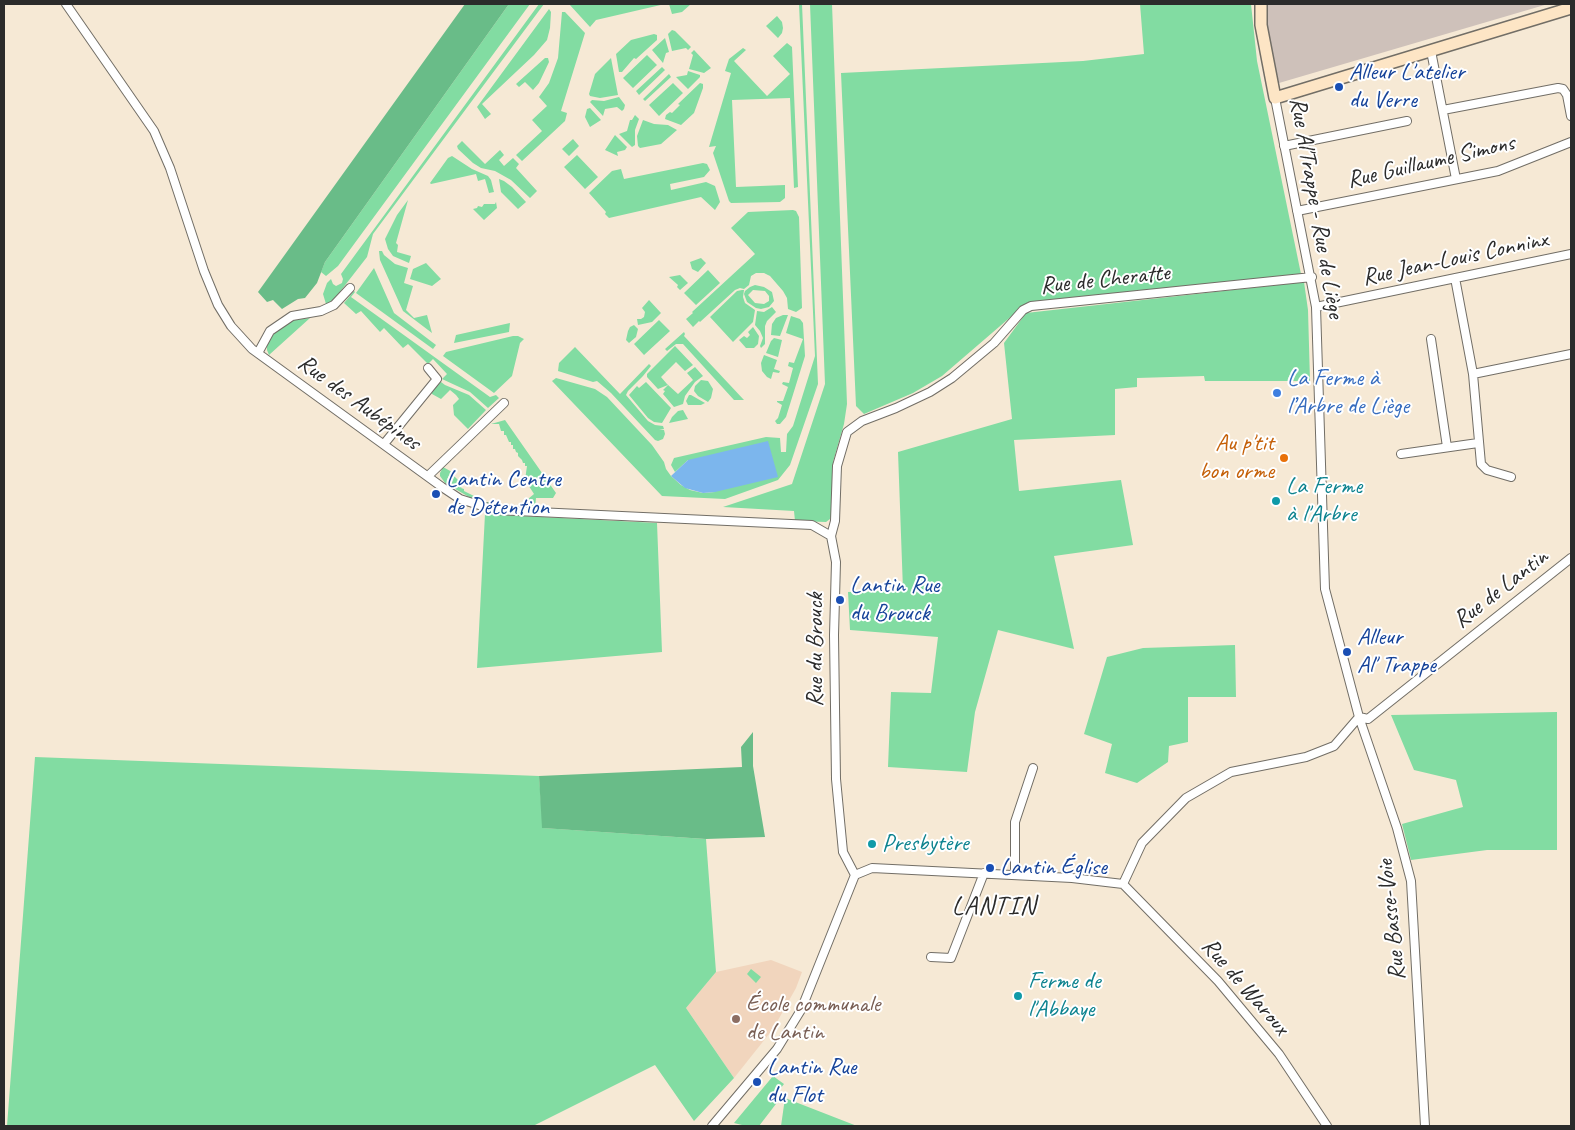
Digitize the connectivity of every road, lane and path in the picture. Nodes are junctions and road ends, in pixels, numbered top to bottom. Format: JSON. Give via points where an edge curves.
{"nodes":[{"id":1,"x":66,"y":4,"type":"edge"},
{"id":2,"x":1262,"y":4,"type":"edge"},
{"id":3,"x":1571,"y":8,"type":"edge"},
{"id":4,"x":1431,"y":51,"type":"junction"},
{"id":5,"x":1275,"y":98,"type":"junction"},
{"id":6,"x":1443,"y":110,"type":"junction"},
{"id":7,"x":1571,"y":116,"type":"edge"},
{"id":8,"x":1407,"y":120,"type":"dead end"},
{"id":9,"x":1571,"y":142,"type":"edge"},
{"id":10,"x":1284,"y":146,"type":"junction"},
{"id":11,"x":1456,"y":179,"type":"junction"},
{"id":12,"x":1298,"y":211,"type":"junction"},
{"id":13,"x":1571,"y":254,"type":"edge"},
{"id":14,"x":1312,"y":277,"type":"junction"},
{"id":15,"x":1454,"y":278,"type":"junction"},
{"id":16,"x":350,"y":288,"type":"dead end"},
{"id":17,"x":1316,"y":307,"type":"junction"},
{"id":18,"x":1431,"y":339,"type":"dead end"},
{"id":19,"x":258,"y":353,"type":"junction"},
{"id":20,"x":1571,"y":354,"type":"edge"},
{"id":21,"x":428,"y":368,"type":"dead end"},
{"id":22,"x":1473,"y":374,"type":"junction"},
{"id":23,"x":504,"y":403,"type":"dead end"},
{"id":24,"x":852,"y":427,"type":"joint"},
{"id":25,"x":1478,"y":443,"type":"junction"},
{"id":26,"x":384,"y":444,"type":"junction"},
{"id":27,"x":1447,"y":447,"type":"junction"},
{"id":28,"x":1401,"y":454,"type":"dead end"},
{"id":29,"x":428,"y":476,"type":"junction"},
{"id":30,"x":1511,"y":477,"type":"dead end"},
{"id":31,"x":830,"y":536,"type":"junction"},
{"id":32,"x":1571,"y":558,"type":"edge"},
{"id":33,"x":1359,"y":717,"type":"junction"},
{"id":34,"x":1033,"y":768,"type":"dead end"},
{"id":35,"x":984,"y":873,"type":"junction"},
{"id":36,"x":855,"y":875,"type":"junction"},
{"id":37,"x":1015,"y":875,"type":"junction"},
{"id":38,"x":1123,"y":884,"type":"junction"},
{"id":39,"x":931,"y":957,"type":"dead end"},
{"id":40,"x":712,"y":1126,"type":"edge"},
{"id":41,"x":1326,"y":1126,"type":"edge"},
{"id":42,"x":1425,"y":1126,"type":"edge"}],
"edges":[{"from":1,"to":19,"type":"street","name":"Rue des Aubépines","via":[[154,131],[218,305],[231,326]]},
{"from":2,"to":5,"type":"street","name":"Rue Al'Trappe - Rue de Liège","via":[[1261,25]]},
{"from":3,"to":4,"type":"street"},
{"from":4,"to":5,"type":"street"},
{"from":4,"to":6,"type":"street"},
{"from":5,"to":10,"type":"street","name":"Rue Al'Trappe - Rue de Liège"},
{"from":6,"to":7,"type":"street","via":[[1558,88],[1567,95]]},
{"from":6,"to":11,"type":"street"},
{"from":8,"to":10,"type":"street"},
{"from":9,"to":11,"type":"street","name":"Rue Guillaume Simons","via":[[1506,168]]},
{"from":10,"to":12,"type":"street","name":"Rue Al'Trappe - Rue de Liège"},
{"from":11,"to":12,"type":"street","name":"Rue Guillaume Simons"},
{"from":12,"to":14,"type":"street","name":"Rue Al'Trappe - Rue de Liège"},
{"from":13,"to":15,"type":"street","name":"Rue Jean-Louis Conninx"},
{"from":14,"to":17,"type":"street","name":"Rue Al'Trappe - Rue de Liège"},
{"from":14,"to":24,"type":"street","name":"Rue de Cheratte","via":[[1031,306],[952,378],[930,392]]},
{"from":15,"to":17,"type":"street","name":"Rue Jean-Louis Conninx"},
{"from":15,"to":22,"type":"street"},
{"from":16,"to":19,"type":"street","via":[[334,305],[321,311],[292,316],[270,331]]},
{"from":17,"to":33,"type":"street","name":"Rue Al'Trappe - Rue de Liège","via":[[1325,589]]},
{"from":18,"to":27,"type":"street"},
{"from":19,"to":26,"type":"street","name":"Rue des Aubépines"},
{"from":20,"to":22,"type":"street"},
{"from":21,"to":26,"type":"street","via":[[437,379]]},
{"from":22,"to":25,"type":"street"},
{"from":23,"to":29,"type":"street"},
{"from":24,"to":31,"type":"street","name":"Rue du Brouck","via":[[837,466],[835,521]]},
{"from":25,"to":27,"type":"street"},
{"from":25,"to":30,"type":"street","via":[[1483,468]]},
{"from":26,"to":29,"type":"street","name":"Rue des Aubépines"},
{"from":27,"to":28,"type":"street"},
{"from":29,"to":31,"type":"street","name":"Rue des Aubépines","via":[[460,499],[495,510],[812,525]]},
{"from":31,"to":36,"type":"street","name":"Rue du Brouck","via":[[836,562],[836,779],[843,852]]},
{"from":32,"to":33,"type":"street","name":"Rue de Lantin","via":[[1368,719]]},
{"from":33,"to":38,"type":"street","via":[[1334,746],[1306,758],[1231,772],[1186,798],[1142,843]]},
{"from":33,"to":42,"type":"street","name":"Rue Basse-Voie","via":[[1411,881]]},
{"from":34,"to":37,"type":"street","via":[[1015,822]]},
{"from":35,"to":36,"type":"street","via":[[872,868]]},
{"from":35,"to":37,"type":"street"},
{"from":35,"to":39,"type":"street","via":[[952,958]]},
{"from":36,"to":40,"type":"street","via":[[801,1010],[776,1049]]},
{"from":37,"to":38,"type":"street"},
{"from":38,"to":41,"type":"street","name":"Rue de Waroux","via":[[1218,981],[1279,1054]]}]}
